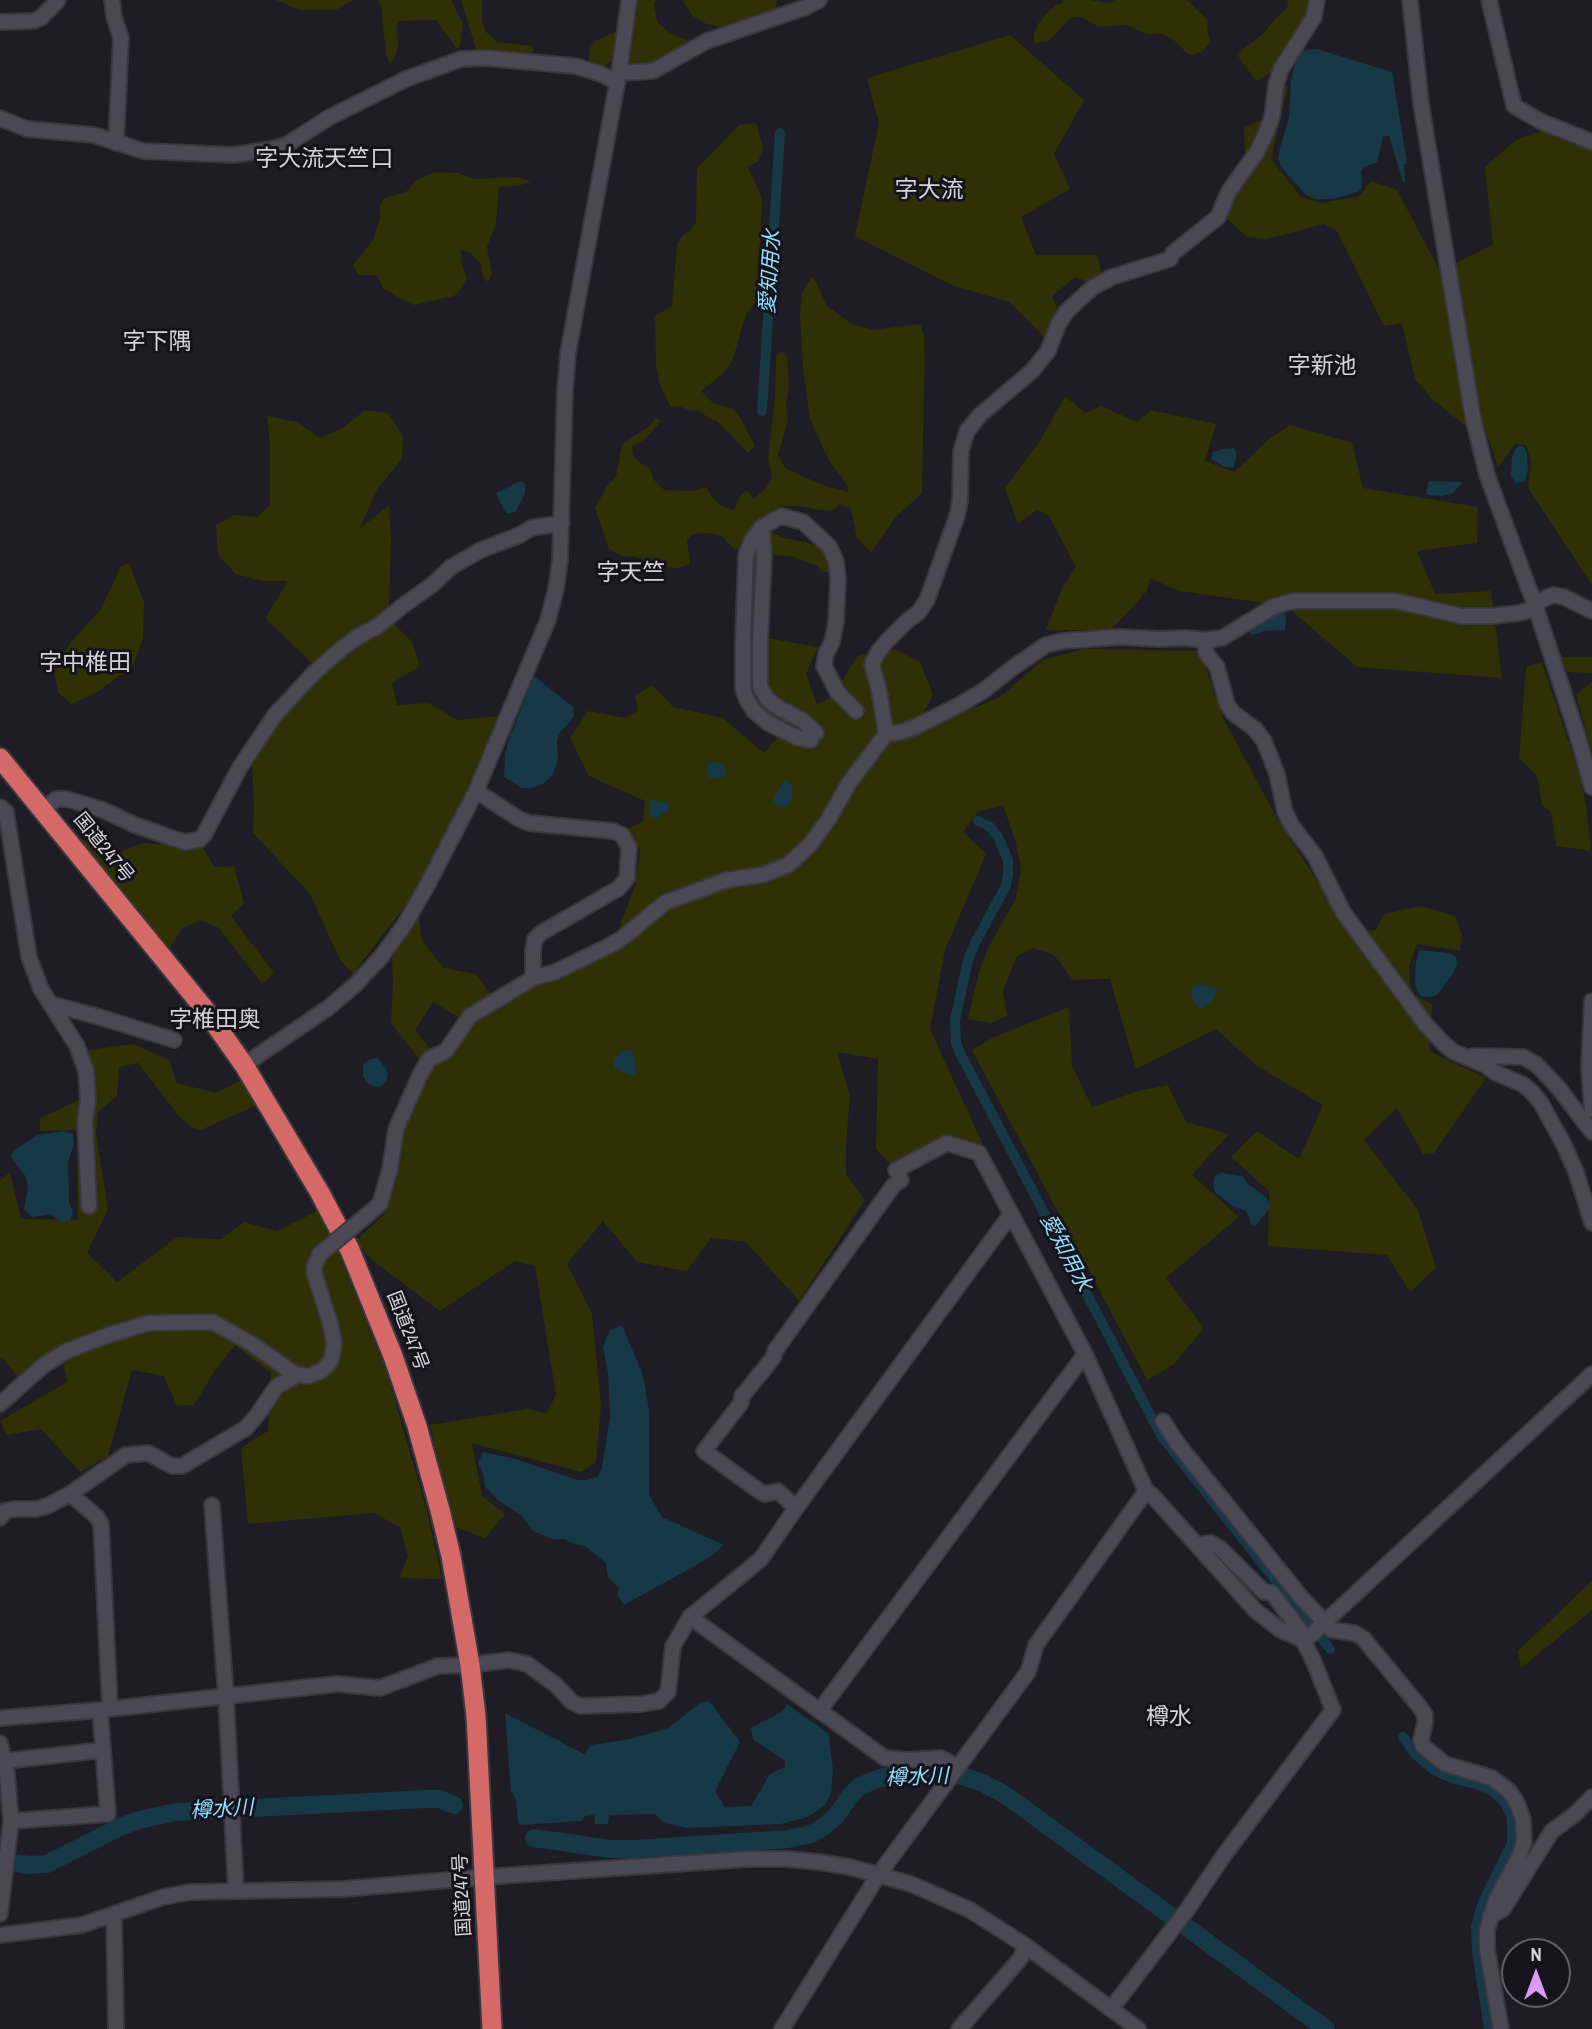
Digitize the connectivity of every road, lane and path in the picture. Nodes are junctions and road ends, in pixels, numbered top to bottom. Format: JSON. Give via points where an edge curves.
{"nodes":[{"id":1,"x":58,"y":0,"type":"edge"},
{"id":2,"x":111,"y":0,"type":"edge"},
{"id":3,"x":629,"y":0,"type":"edge"},
{"id":4,"x":818,"y":0,"type":"edge"},
{"id":5,"x":1317,"y":0,"type":"edge"},
{"id":6,"x":1410,"y":0,"type":"edge"},
{"id":7,"x":1489,"y":0,"type":"edge"},
{"id":8,"x":0,"y":22,"type":"edge"},
{"id":9,"x":618,"y":77,"type":"junction"},
{"id":10,"x":0,"y":118,"type":"edge"},
{"id":11,"x":1592,"y":142,"type":"edge"},
{"id":12,"x":116,"y":143,"type":"junction"},
{"id":13,"x":562,"y":523,"type":"junction"},
{"id":14,"x":1536,"y":608,"type":"junction"},
{"id":15,"x":1592,"y":611,"type":"edge"},
{"id":16,"x":1205,"y":640,"type":"junction"},
{"id":17,"x":856,"y":711,"type":"dead end"},
{"id":18,"x":887,"y":734,"type":"junction"},
{"id":19,"x":813,"y":737,"type":"dead end"},
{"id":20,"x":0,"y":758,"type":"edge"},
{"id":21,"x":1592,"y":788,"type":"edge"},
{"id":22,"x":476,"y":791,"type":"junction"},
{"id":23,"x":0,"y":807,"type":"edge"},
{"id":24,"x":43,"y":810,"type":"junction"},
{"id":25,"x":533,"y":978,"type":"junction"},
{"id":26,"x":1592,"y":1001,"type":"edge"},
{"id":27,"x":50,"y":1004,"type":"junction"},
{"id":28,"x":1591,"y":1017,"type":"edge"},
{"id":29,"x":174,"y":1040,"type":"dead end"},
{"id":30,"x":1465,"y":1056,"type":"junction"},
{"id":31,"x":244,"y":1065,"type":"junction"},
{"id":32,"x":1592,"y":1110,"type":"edge"},
{"id":33,"x":1592,"y":1132,"type":"edge"},
{"id":34,"x":89,"y":1206,"type":"dead end"},
{"id":35,"x":1011,"y":1214,"type":"junction"},
{"id":36,"x":1592,"y":1223,"type":"edge"},
{"id":37,"x":1085,"y":1354,"type":"junction"},
{"id":38,"x":295,"y":1374,"type":"junction"},
{"id":39,"x":1592,"y":1374,"type":"edge"},
{"id":40,"x":0,"y":1404,"type":"edge"},
{"id":41,"x":1163,"y":1421,"type":"dead end"},
{"id":42,"x":1146,"y":1491,"type":"junction"},
{"id":43,"x":70,"y":1494,"type":"junction"},
{"id":44,"x":212,"y":1505,"type":"dead end"},
{"id":45,"x":796,"y":1508,"type":"junction"},
{"id":46,"x":0,"y":1518,"type":"edge"},
{"id":47,"x":1198,"y":1545,"type":"junction"},
{"id":48,"x":1300,"y":1596,"type":"junction"},
{"id":49,"x":1284,"y":1609,"type":"junction"},
{"id":50,"x":690,"y":1617,"type":"junction"},
{"id":51,"x":1324,"y":1623,"type":"junction"},
{"id":52,"x":1306,"y":1638,"type":"junction"},
{"id":53,"x":470,"y":1665,"type":"junction"},
{"id":54,"x":226,"y":1697,"type":"junction"},
{"id":55,"x":105,"y":1710,"type":"junction"},
{"id":56,"x":820,"y":1710,"type":"junction"},
{"id":57,"x":0,"y":1718,"type":"edge"},
{"id":58,"x":0,"y":1743,"type":"edge"},
{"id":59,"x":103,"y":1750,"type":"junction"},
{"id":60,"x":5,"y":1761,"type":"junction"},
{"id":61,"x":953,"y":1773,"type":"junction"},
{"id":62,"x":1592,"y":1797,"type":"edge"},
{"id":63,"x":11,"y":1821,"type":"junction"},
{"id":64,"x":879,"y":1874,"type":"junction"},
{"id":65,"x":485,"y":1877,"type":"junction"},
{"id":66,"x":236,"y":1891,"type":"junction"},
{"id":67,"x":0,"y":1914,"type":"edge"},
{"id":68,"x":114,"y":1915,"type":"junction"},
{"id":69,"x":1490,"y":1916,"type":"junction"},
{"id":70,"x":0,"y":1935,"type":"edge"},
{"id":71,"x":1026,"y":1946,"type":"junction"},
{"id":72,"x":1111,"y":2009,"type":"junction"},
{"id":73,"x":116,"y":2029,"type":"edge"},
{"id":74,"x":492,"y":2029,"type":"edge"},
{"id":75,"x":782,"y":2029,"type":"edge"},
{"id":76,"x":959,"y":2029,"type":"edge"},
{"id":77,"x":1138,"y":2029,"type":"edge"},
{"id":78,"x":1501,"y":2029,"type":"edge"}],
"edges":[{"from":1,"to":8,"type":"street","via":[[34,21]]},
{"from":2,"to":12,"type":"street","via":[[121,38]]},
{"from":3,"to":9,"type":"street"},
{"from":4,"to":9,"type":"street","via":[[707,41],[653,71]]},
{"from":5,"to":18,"type":"street","via":[[1314,17],[1281,68],[1266,133],[1218,217],[1170,259],[1093,287],[1066,312],[1048,351],[1032,370],[967,431],[961,450],[957,516],[924,605],[887,641],[872,664]]},
{"from":6,"to":14,"type":"street","via":[[1421,104],[1473,418],[1487,475]]},
{"from":7,"to":11,"type":"street","via":[[1514,106]]},
{"from":9,"to":12,"type":"street","via":[[575,66],[471,58],[406,79],[272,149],[219,155],[149,152]]},
{"from":9,"to":13,"type":"street","via":[[568,354]]},
{"from":10,"to":12,"type":"street","via":[[27,129],[85,132]]},
{"from":13,"to":22,"type":"street","via":[[558,579],[548,620]]},
{"from":13,"to":24,"type":"street","via":[[531,528],[451,567],[378,626],[340,650],[275,715],[199,840],[184,842],[67,799],[56,799]]},
{"from":14,"to":15,"type":"street","via":[[1539,601],[1553,595]]},
{"from":14,"to":16,"type":"street","via":[[1461,616],[1396,601],[1292,601],[1273,607],[1222,638]]},
{"from":14,"to":21,"type":"street"},
{"from":16,"to":18,"type":"street","via":[[1120,637],[1046,645],[960,705],[915,727]]},
{"from":16,"to":30,"type":"street","via":[[1227,704],[1264,741],[1285,812],[1315,856],[1343,912],[1426,1025],[1454,1052]]},
{"from":17,"to":19,"type":"street","via":[[838,693],[824,666],[836,623],[836,561],[829,546],[803,522],[781,516],[762,527],[760,686],[767,699],[802,720]]},
{"from":18,"to":25,"type":"street","via":[[849,782],[809,846],[788,865],[666,902],[609,946]]},
{"from":20,"to":24,"type":"highway","name":"国道247号"},
{"from":22,"to":25,"type":"street","via":[[528,823],[613,831],[622,835],[629,848],[627,878],[619,888],[535,939]]},
{"from":22,"to":31,"type":"street","via":[[405,924],[381,957],[328,1008]]},
{"from":23,"to":27,"type":"street","via":[[6,812],[29,957]]},
{"from":24,"to":31,"type":"highway","name":"国道247号","via":[[204,1007]]},
{"from":25,"to":38,"type":"street","bridge":true,"via":[[470,1016],[446,1051],[429,1059],[396,1129],[380,1204],[320,1254],[314,1266],[334,1350],[321,1371],[309,1376]]},
{"from":26,"to":28,"type":"street"},
{"from":27,"to":29,"type":"street"},
{"from":27,"to":34,"type":"street","via":[[77,1046],[86,1071]]},
{"from":28,"to":32,"type":"street"},
{"from":30,"to":33,"type":"street","via":[[1522,1057],[1536,1064]]},
{"from":30,"to":36,"type":"street","via":[[1522,1084],[1541,1103],[1568,1154]]},
{"from":31,"to":53,"type":"highway","name":"国道247号","via":[[350,1250],[393,1356],[440,1510]]},
{"from":35,"to":37,"type":"street"},
{"from":35,"to":45,"type":"street"},
{"from":35,"to":45,"type":"street","via":[[979,1153],[947,1143],[896,1170],[901,1180],[704,1451],[758,1491],[778,1491]]},
{"from":37,"to":42,"type":"street"},
{"from":37,"to":56,"type":"street"},
{"from":38,"to":40,"type":"street","via":[[213,1322],[149,1323],[65,1352]]},
{"from":38,"to":43,"type":"street","via":[[277,1385],[246,1428],[182,1466],[172,1466],[148,1453],[125,1455]]},
{"from":39,"to":51,"type":"street"},
{"from":41,"to":48,"type":"street"},
{"from":42,"to":47,"type":"street"},
{"from":42,"to":61,"type":"street","via":[[1036,1644],[1028,1672]]},
{"from":43,"to":46,"type":"street","via":[[36,1509],[5,1511]]},
{"from":43,"to":55,"type":"street","via":[[101,1524]]},
{"from":44,"to":54,"type":"street"},
{"from":45,"to":50,"type":"street","via":[[761,1559]]},
{"from":47,"to":49,"type":"street","via":[[1211,1543],[1220,1548]]},
{"from":47,"to":52,"type":"street","via":[[1255,1610],[1279,1629]]},
{"from":48,"to":49,"type":"street"},
{"from":48,"to":51,"type":"street"},
{"from":49,"to":52,"type":"street"},
{"from":50,"to":53,"type":"street","via":[[673,1646],[668,1692],[654,1702],[581,1706],[520,1661]]},
{"from":50,"to":56,"type":"street"},
{"from":51,"to":52,"type":"street"},
{"from":51,"to":69,"type":"street","via":[[1332,1630],[1363,1638],[1413,1697],[1425,1715],[1421,1740],[1428,1752],[1445,1764],[1492,1778],[1516,1801],[1524,1842]]},
{"from":52,"to":72,"type":"street","via":[[1333,1710]]},
{"from":53,"to":54,"type":"street","via":[[438,1665],[380,1688],[337,1684]]},
{"from":53,"to":65,"type":"highway","name":"国道247号"},
{"from":54,"to":55,"type":"street"},
{"from":54,"to":66,"type":"street"},
{"from":55,"to":57,"type":"street"},
{"from":55,"to":59,"type":"street"},
{"from":56,"to":61,"type":"street","via":[[885,1758],[941,1758]]},
{"from":58,"to":60,"type":"street"},
{"from":59,"to":60,"type":"street"},
{"from":59,"to":63,"type":"street","via":[[108,1814]]},
{"from":60,"to":63,"type":"street"},
{"from":61,"to":64,"type":"street"},
{"from":62,"to":69,"type":"street","via":[[1552,1831],[1503,1909]]},
{"from":63,"to":67,"type":"street"},
{"from":64,"to":65,"type":"street","via":[[820,1861],[748,1859]]},
{"from":64,"to":71,"type":"street","via":[[946,1897]]},
{"from":64,"to":75,"type":"street"},
{"from":65,"to":66,"type":"street","via":[[331,1890]]},
{"from":65,"to":74,"type":"highway","name":"国道247号"},
{"from":66,"to":68,"type":"street","via":[[163,1897]]},
{"from":68,"to":70,"type":"street","via":[[82,1925]]},
{"from":68,"to":73,"type":"street"},
{"from":69,"to":78,"type":"street","via":[[1486,1938]]},
{"from":71,"to":72,"type":"street"},
{"from":71,"to":76,"type":"street"},
{"from":72,"to":77,"type":"street"}]}
